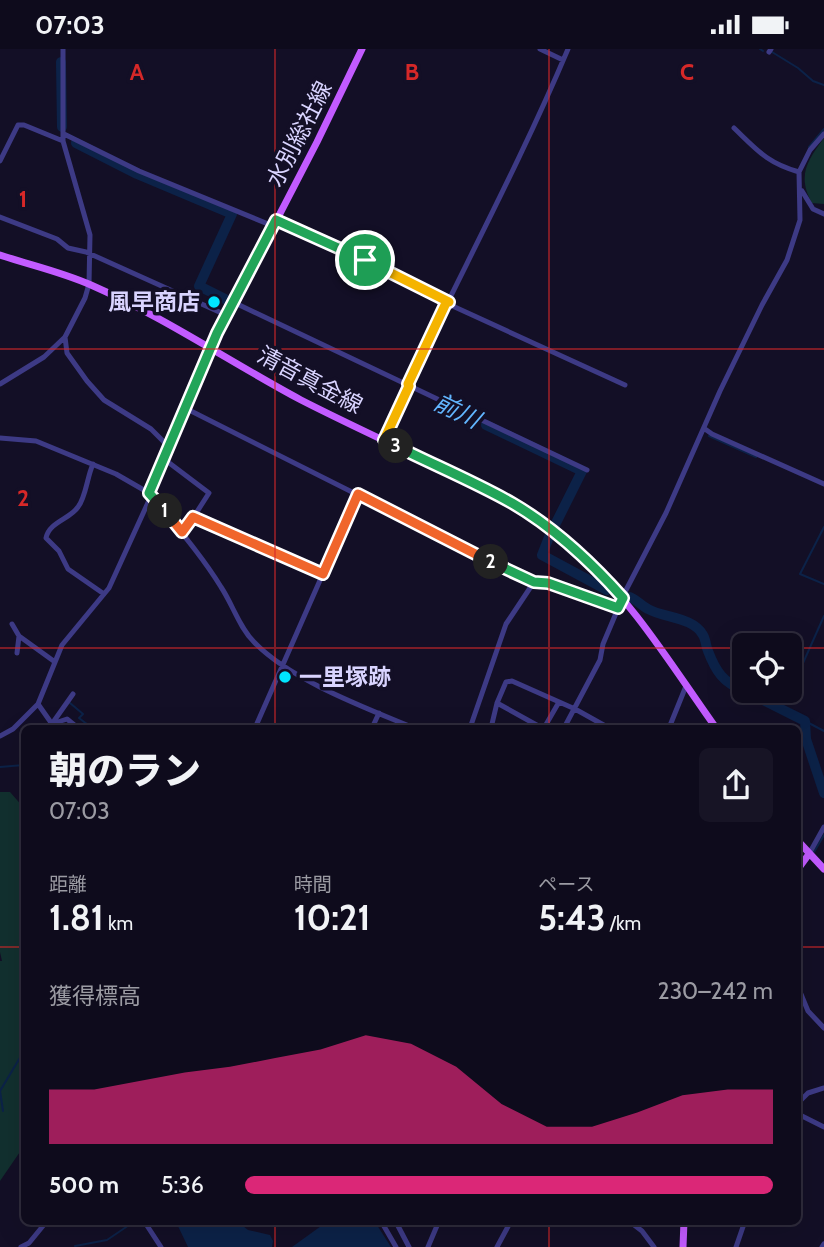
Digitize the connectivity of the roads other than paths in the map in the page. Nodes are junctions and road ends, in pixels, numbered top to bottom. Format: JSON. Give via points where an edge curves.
{"nodes":[{"id":1,"x":63,"y":49,"type":"edge"},
{"id":2,"x":362,"y":49,"type":"edge"},
{"id":3,"x":540,"y":49,"type":"edge"},
{"id":4,"x":568,"y":49,"type":"edge"},
{"id":5,"x":564,"y":60,"type":"junction"},
{"id":6,"x":734,"y":128,"type":"dead end"},
{"id":7,"x":824,"y":134,"type":"edge"},
{"id":8,"x":64,"y":137,"type":"junction"},
{"id":9,"x":0,"y":161,"type":"edge"},
{"id":10,"x":799,"y":172,"type":"junction"},
{"id":11,"x":800,"y":188,"type":"junction"},
{"id":12,"x":824,"y":214,"type":"edge"},
{"id":13,"x":0,"y":217,"type":"edge"},
{"id":14,"x":275,"y":223,"type":"junction"},
{"id":15,"x":89,"y":254,"type":"junction"},
{"id":16,"x":0,"y":255,"type":"edge"},
{"id":17,"x":89,"y":284,"type":"junction"},
{"id":18,"x":233,"y":302,"type":"junction"},
{"id":19,"x":447,"y":302,"type":"junction"},
{"id":20,"x":226,"y":315,"type":"junction"},
{"id":21,"x":65,"y":337,"type":"junction"},
{"id":22,"x":211,"y":347,"type":"junction"},
{"id":23,"x":0,"y":384,"type":"edge"},
{"id":24,"x":625,"y":385,"type":"dead end"},
{"id":25,"x":408,"y":386,"type":"junction"},
{"id":26,"x":186,"y":408,"type":"junction"},
{"id":27,"x":705,"y":429,"type":"junction"},
{"id":28,"x":0,"y":438,"type":"edge"},
{"id":29,"x":384,"y":440,"type":"junction"},
{"id":30,"x":169,"y":447,"type":"junction"},
{"id":31,"x":164,"y":459,"type":"junction"},
{"id":32,"x":93,"y":464,"type":"junction"},
{"id":33,"x":587,"y":470,"type":"dead end"},
{"id":34,"x":824,"y":484,"type":"edge"},
{"id":35,"x":358,"y":494,"type":"junction"},
{"id":36,"x":150,"y":495,"type":"junction"},
{"id":37,"x":193,"y":517,"type":"junction"},
{"id":38,"x":182,"y":532,"type":"junction"},
{"id":39,"x":323,"y":574,"type":"junction"},
{"id":40,"x":534,"y":582,"type":"junction"},
{"id":41,"x":104,"y":594,"type":"junction"},
{"id":42,"x":623,"y":598,"type":"junction"},
{"id":43,"x":618,"y":608,"type":"junction"},
{"id":44,"x":12,"y":624,"type":"dead end"},
{"id":45,"x":19,"y":636,"type":"junction"},
{"id":46,"x":17,"y":653,"type":"dead end"},
{"id":47,"x":55,"y":662,"type":"junction"},
{"id":48,"x":282,"y":665,"type":"junction"},
{"id":49,"x":686,"y":686,"type":"junction"},
{"id":50,"x":73,"y":694,"type":"dead end"},
{"id":51,"x":559,"y":702,"type":"junction"},
{"id":52,"x":497,"y":703,"type":"junction"},
{"id":53,"x":38,"y":704,"type":"junction"},
{"id":54,"x":575,"y":709,"type":"junction"},
{"id":55,"x":379,"y":713,"type":"junction"},
{"id":56,"x":49,"y":725,"type":"edge"},
{"id":57,"x":51,"y":725,"type":"edge"},
{"id":58,"x":52,"y":725,"type":"edge"},
{"id":59,"x":74,"y":725,"type":"edge"},
{"id":60,"x":255,"y":725,"type":"edge"},
{"id":61,"x":373,"y":725,"type":"edge"},
{"id":62,"x":407,"y":725,"type":"edge"},
{"id":63,"x":471,"y":725,"type":"edge"},
{"id":64,"x":492,"y":725,"type":"edge"},
{"id":65,"x":537,"y":725,"type":"edge"},
{"id":66,"x":545,"y":725,"type":"edge"},
{"id":67,"x":566,"y":725,"type":"edge"},
{"id":68,"x":603,"y":725,"type":"edge"},
{"id":69,"x":670,"y":725,"type":"edge"},
{"id":70,"x":714,"y":725,"type":"edge"},
{"id":71,"x":0,"y":736,"type":"edge"},
{"id":72,"x":824,"y":827,"type":"edge"},
{"id":73,"x":801,"y":845,"type":"edge"},
{"id":74,"x":808,"y":854,"type":"junction"},
{"id":75,"x":801,"y":864,"type":"edge"},
{"id":76,"x":824,"y":869,"type":"edge"},
{"id":77,"x":801,"y":994,"type":"edge"},
{"id":78,"x":824,"y":1028,"type":"edge"},
{"id":79,"x":824,"y":1088,"type":"edge"},
{"id":80,"x":801,"y":1100,"type":"edge"},
{"id":81,"x":801,"y":1116,"type":"edge"},
{"id":82,"x":824,"y":1127,"type":"edge"},
{"id":83,"x":44,"y":1225,"type":"edge"},
{"id":84,"x":147,"y":1225,"type":"edge"},
{"id":85,"x":383,"y":1225,"type":"edge"},
{"id":86,"x":397,"y":1225,"type":"edge"},
{"id":87,"x":437,"y":1225,"type":"edge"},
{"id":88,"x":509,"y":1225,"type":"edge"},
{"id":89,"x":634,"y":1225,"type":"edge"},
{"id":90,"x":684,"y":1225,"type":"edge"},
{"id":91,"x":744,"y":1225,"type":"edge"},
{"id":92,"x":652,"y":1246,"type":"edge"},
{"id":93,"x":21,"y":1247,"type":"edge"},
{"id":94,"x":161,"y":1247,"type":"edge"},
{"id":95,"x":396,"y":1247,"type":"edge"},
{"id":96,"x":409,"y":1247,"type":"edge"},
{"id":97,"x":428,"y":1247,"type":"edge"},
{"id":98,"x":497,"y":1247,"type":"edge"},
{"id":99,"x":683,"y":1247,"type":"edge"},
{"id":100,"x":736,"y":1247,"type":"edge"}],
"edges":[{"from":1,"to":8,"type":"street"},
{"from":2,"to":14,"type":"main road","name":"水別総社線"},
{"from":3,"to":5,"type":"street"},
{"from":4,"to":5,"type":"street"},
{"from":5,"to":19,"type":"street"},
{"from":6,"to":10,"type":"street","via":[[772,163]]},
{"from":7,"to":10,"type":"street"},
{"from":8,"to":9,"type":"street","via":[[18,125]]},
{"from":8,"to":14,"type":"street"},
{"from":8,"to":15,"type":"street","via":[[90,236]]},
{"from":10,"to":11,"type":"street"},
{"from":11,"to":12,"type":"street","via":[[813,209]]},
{"from":11,"to":27,"type":"street","via":[[800,220],[787,260]]},
{"from":13,"to":15,"type":"street"},
{"from":14,"to":18,"type":"main road","name":"水別総社線"},
{"from":14,"to":19,"type":"street","via":[[365,260]]},
{"from":15,"to":17,"type":"street"},
{"from":15,"to":20,"type":"street"},
{"from":16,"to":17,"type":"main road","name":"清音真金線"},
{"from":17,"to":21,"type":"street"},
{"from":17,"to":22,"type":"main road","name":"清音真金線"},
{"from":18,"to":20,"type":"main road","name":"水別総社線"},
{"from":18,"to":25,"type":"street"},
{"from":19,"to":24,"type":"street"},
{"from":19,"to":25,"type":"street"},
{"from":20,"to":22,"type":"main road","name":"水別総社線"},
{"from":21,"to":23,"type":"street","via":[[44,357]]},
{"from":21,"to":30,"type":"street","via":[[67,353],[104,400],[151,429]]},
{"from":22,"to":26,"type":"street"},
{"from":22,"to":29,"type":"main road","name":"清音真金線","via":[[299,399]]},
{"from":25,"to":29,"type":"street"},
{"from":25,"to":33,"type":"street"},
{"from":26,"to":30,"type":"street"},
{"from":26,"to":35,"type":"street"},
{"from":27,"to":34,"type":"street"},
{"from":27,"to":42,"type":"street"},
{"from":28,"to":32,"type":"street","via":[[36,441]]},
{"from":29,"to":42,"type":"main road","name":"清音真金線","via":[[514,504],[573,547]]},
{"from":30,"to":31,"type":"street"},
{"from":31,"to":36,"type":"street"},
{"from":31,"to":37,"type":"street","via":[[209,493]]},
{"from":32,"to":36,"type":"street"},
{"from":32,"to":41,"type":"street","via":[[79,507],[49,529],[47,538],[68,569]]},
{"from":35,"to":39,"type":"street"},
{"from":35,"to":40,"type":"street"},
{"from":36,"to":38,"type":"street"},
{"from":36,"to":41,"type":"street"},
{"from":37,"to":38,"type":"street"},
{"from":37,"to":39,"type":"street"},
{"from":38,"to":48,"type":"street","via":[[254,642]]},
{"from":39,"to":48,"type":"street"},
{"from":40,"to":43,"type":"street"},
{"from":40,"to":63,"type":"street","via":[[506,624]]},
{"from":41,"to":47,"type":"street","via":[[62,645]]},
{"from":42,"to":43,"type":"street"},
{"from":42,"to":49,"type":"main road","name":"清音真金線"},
{"from":43,"to":54,"type":"street","via":[[600,660]]},
{"from":44,"to":45,"type":"street"},
{"from":45,"to":46,"type":"street"},
{"from":45,"to":47,"type":"street"},
{"from":47,"to":53,"type":"street"},
{"from":48,"to":55,"type":"street"},
{"from":48,"to":60,"type":"street"},
{"from":49,"to":69,"type":"street"},
{"from":49,"to":70,"type":"main road","name":"清音真金線"},
{"from":50,"to":57,"type":"street"},
{"from":51,"to":52,"type":"street","via":[[512,681],[506,682]]},
{"from":51,"to":54,"type":"street"},
{"from":51,"to":66,"type":"street"},
{"from":52,"to":64,"type":"street"},
{"from":52,"to":65,"type":"street"},
{"from":53,"to":56,"type":"street"},
{"from":53,"to":71,"type":"street"},
{"from":54,"to":67,"type":"street"},
{"from":54,"to":68,"type":"street"},
{"from":55,"to":61,"type":"street"},
{"from":55,"to":62,"type":"street"},
{"from":58,"to":59,"type":"street","via":[[67,719]]},
{"from":72,"to":74,"type":"street"},
{"from":73,"to":74,"type":"main road"},
{"from":74,"to":75,"type":"main road"},
{"from":74,"to":76,"type":"main road"},
{"from":77,"to":78,"type":"street"},
{"from":79,"to":80,"type":"street"},
{"from":81,"to":82,"type":"street"},
{"from":83,"to":93,"type":"street"},
{"from":84,"to":94,"type":"street"},
{"from":85,"to":95,"type":"street"},
{"from":86,"to":96,"type":"street"},
{"from":87,"to":97,"type":"street"},
{"from":88,"to":98,"type":"street"},
{"from":89,"to":92,"type":"street"},
{"from":90,"to":99,"type":"main road"},
{"from":91,"to":100,"type":"street"}]}
